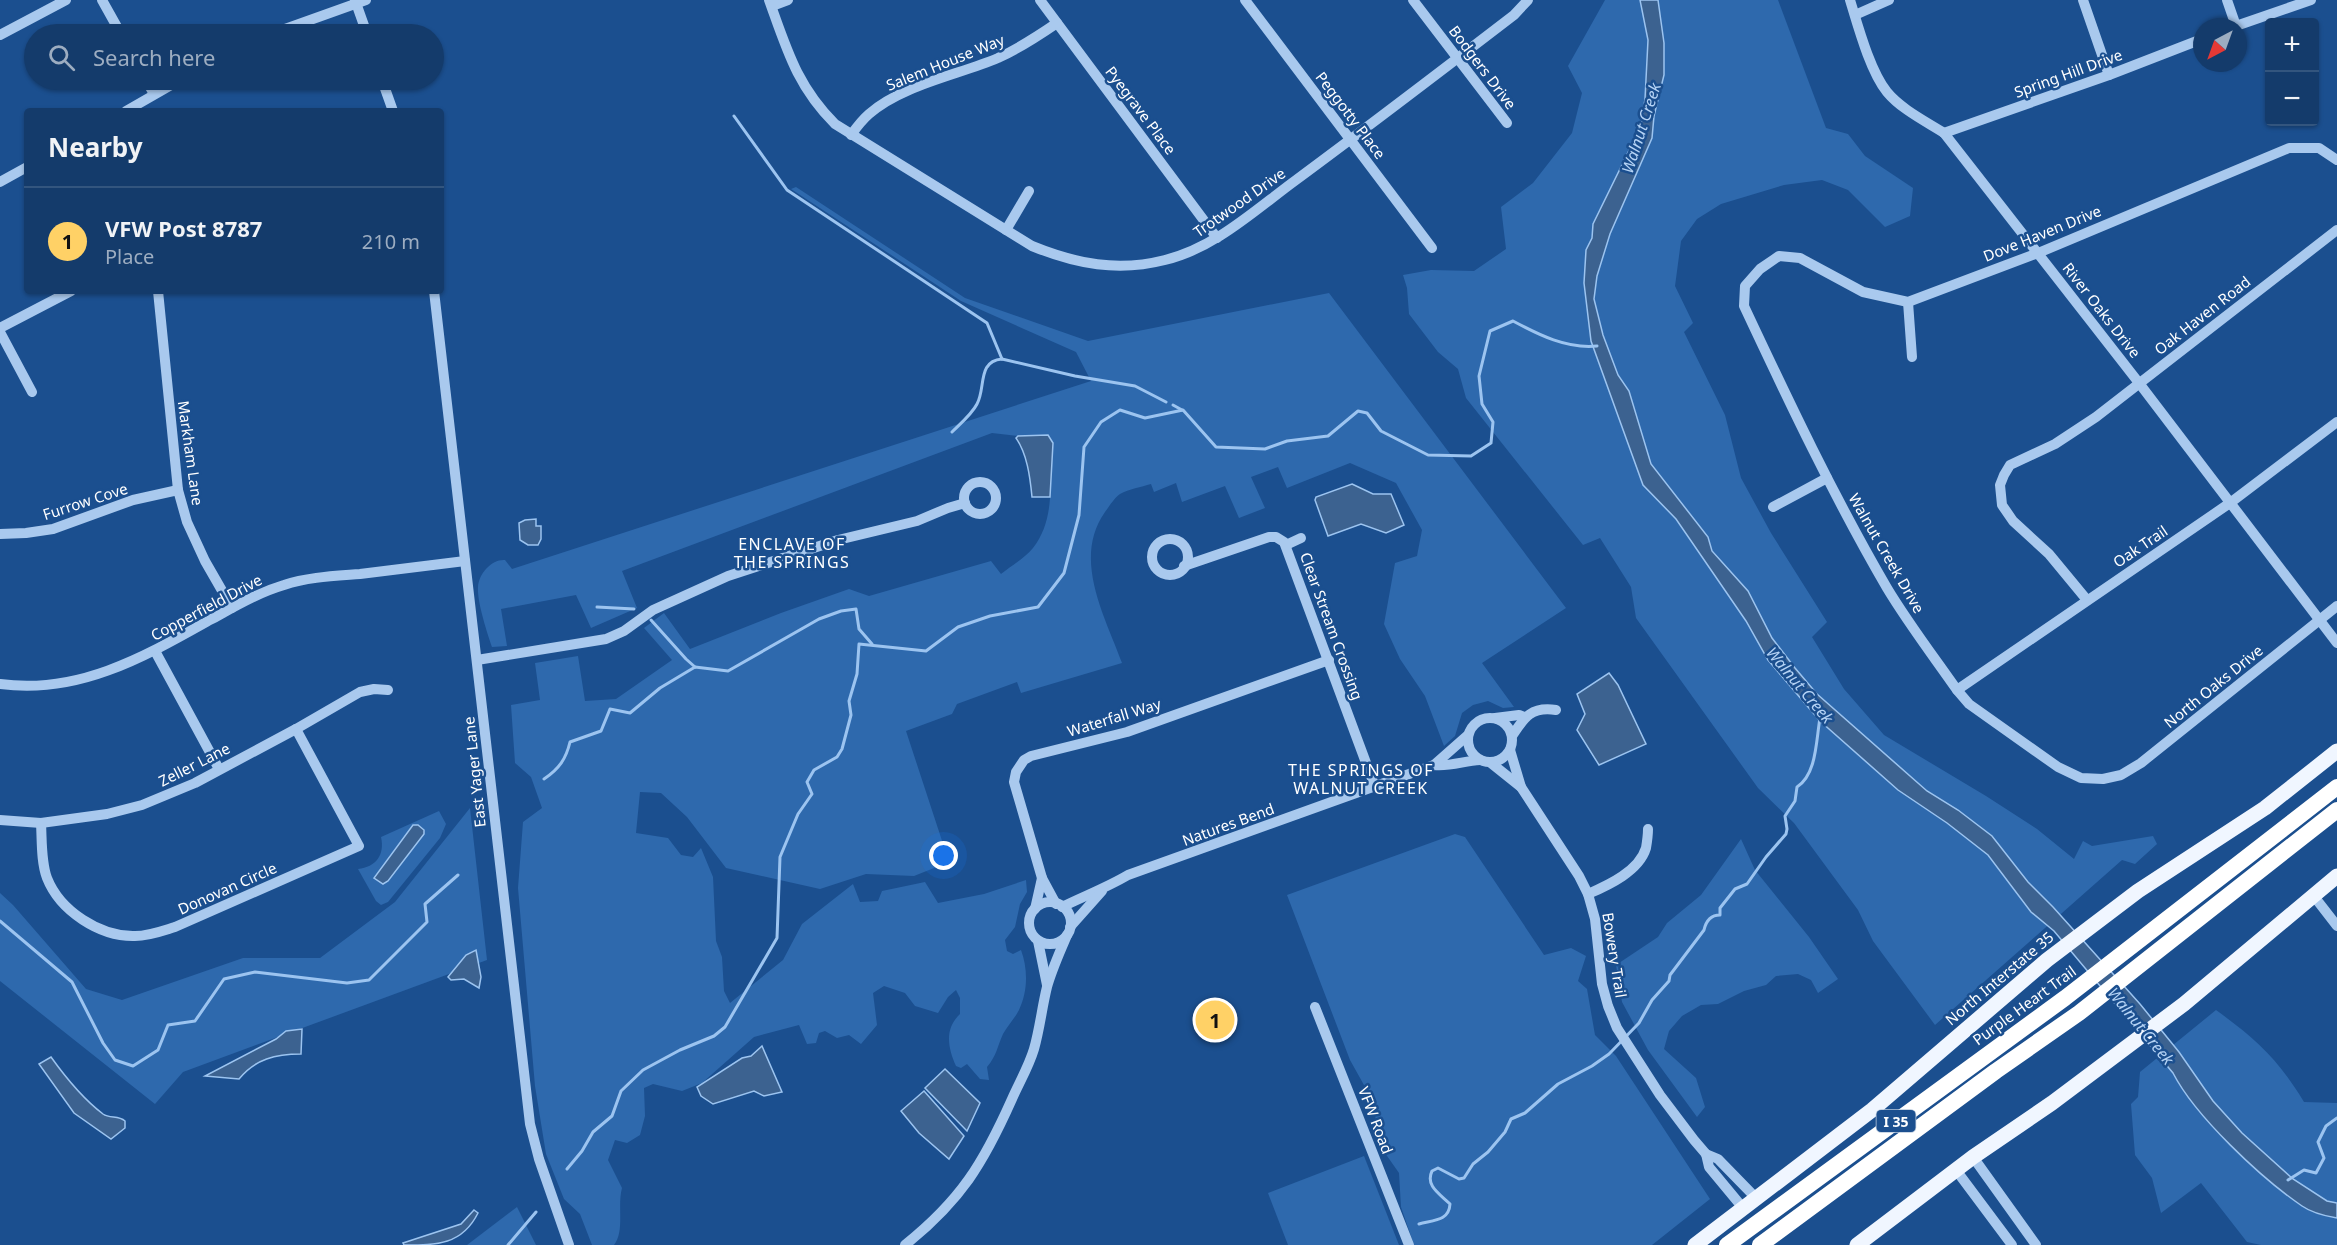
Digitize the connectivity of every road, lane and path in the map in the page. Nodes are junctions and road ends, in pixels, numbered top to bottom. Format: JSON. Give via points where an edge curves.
{"nodes":[{"id":1,"x":66,"y":0,"type":"edge"},
{"id":2,"x":102,"y":0,"type":"edge"},
{"id":3,"x":788,"y":0,"type":"edge"},
{"id":4,"x":1040,"y":0,"type":"edge"},
{"id":5,"x":1245,"y":0,"type":"edge"},
{"id":6,"x":1413,"y":0,"type":"edge"},
{"id":7,"x":1528,"y":0,"type":"edge"},
{"id":8,"x":1850,"y":0,"type":"edge"},
{"id":9,"x":1889,"y":0,"type":"edge"},
{"id":10,"x":2083,"y":0,"type":"edge"},
{"id":11,"x":2227,"y":0,"type":"edge"},
{"id":12,"x":2311,"y":0,"type":"edge"},
{"id":13,"x":359,"y":1,"type":"edge"},
{"id":14,"x":770,"y":3,"type":"edge"},
{"id":15,"x":1855,"y":15,"type":"junction"},
{"id":16,"x":2232,"y":18,"type":"edge"},
{"id":17,"x":2247,"y":22,"type":"edge"},
{"id":18,"x":1058,"y":23,"type":"junction"},
{"id":19,"x":115,"y":24,"type":"edge"},
{"id":20,"x":298,"y":24,"type":"edge"},
{"id":21,"x":365,"y":24,"type":"edge"},
{"id":22,"x":0,"y":35,"type":"edge"},
{"id":23,"x":2193,"y":42,"type":"edge"},
{"id":24,"x":1457,"y":58,"type":"junction"},
{"id":25,"x":2109,"y":75,"type":"junction"},
{"id":26,"x":152,"y":90,"type":"edge"},
{"id":27,"x":161,"y":90,"type":"edge"},
{"id":28,"x":386,"y":90,"type":"edge"},
{"id":29,"x":154,"y":94,"type":"junction"},
{"id":30,"x":131,"y":108,"type":"edge"},
{"id":31,"x":392,"y":108,"type":"edge"},
{"id":32,"x":1507,"y":123,"type":"dead end"},
{"id":33,"x":1944,"y":133,"type":"junction"},
{"id":34,"x":851,"y":135,"type":"junction"},
{"id":35,"x":1350,"y":140,"type":"junction"},
{"id":36,"x":2337,"y":160,"type":"edge"},
{"id":37,"x":24,"y":169,"type":"edge"},
{"id":38,"x":0,"y":182,"type":"edge"},
{"id":39,"x":1029,"y":191,"type":"dead end"},
{"id":40,"x":1005,"y":230,"type":"junction"},
{"id":41,"x":2337,"y":230,"type":"edge"},
{"id":42,"x":1217,"y":238,"type":"junction"},
{"id":43,"x":1432,"y":248,"type":"dead end"},
{"id":44,"x":2037,"y":253,"type":"junction"},
{"id":45,"x":66,"y":294,"type":"edge"},
{"id":46,"x":158,"y":294,"type":"edge"},
{"id":47,"x":434,"y":294,"type":"edge"},
{"id":48,"x":1908,"y":302,"type":"junction"},
{"id":49,"x":0,"y":330,"type":"edge"},
{"id":50,"x":1912,"y":357,"type":"dead end"},
{"id":51,"x":2139,"y":383,"type":"junction"},
{"id":52,"x":32,"y":392,"type":"dead end"},
{"id":53,"x":2337,"y":422,"type":"edge"},
{"id":54,"x":1827,"y":478,"type":"junction"},
{"id":55,"x":178,"y":490,"type":"junction"},
{"id":56,"x":965,"y":503,"type":"dead end"},
{"id":57,"x":2230,"y":503,"type":"junction"},
{"id":58,"x":1773,"y":507,"type":"dead end"},
{"id":59,"x":0,"y":534,"type":"edge"},
{"id":60,"x":1301,"y":538,"type":"dead end"},
{"id":61,"x":1286,"y":545,"type":"junction"},
{"id":62,"x":465,"y":561,"type":"junction"},
{"id":63,"x":1185,"y":567,"type":"dead end"},
{"id":64,"x":2087,"y":600,"type":"junction"},
{"id":65,"x":2337,"y":606,"type":"edge"},
{"id":66,"x":232,"y":608,"type":"junction"},
{"id":67,"x":2320,"y":620,"type":"junction"},
{"id":68,"x":2337,"y":643,"type":"edge"},
{"id":69,"x":155,"y":651,"type":"junction"},
{"id":70,"x":477,"y":660,"type":"junction"},
{"id":71,"x":1329,"y":660,"type":"junction"},
{"id":72,"x":0,"y":684,"type":"edge"},
{"id":73,"x":388,"y":690,"type":"dead end"},
{"id":74,"x":1957,"y":690,"type":"junction"},
{"id":75,"x":1556,"y":710,"type":"dead end"},
{"id":76,"x":1524,"y":717,"type":"junction"},
{"id":77,"x":1494,"y":718,"type":"junction"},
{"id":78,"x":296,"y":729,"type":"junction"},
{"id":79,"x":1468,"y":735,"type":"junction"},
{"id":80,"x":1512,"y":736,"type":"junction"},
{"id":81,"x":1510,"y":750,"type":"junction"},
{"id":82,"x":2337,"y":751,"type":"edge"},
{"id":83,"x":1480,"y":760,"type":"junction"},
{"id":84,"x":1491,"y":763,"type":"junction"},
{"id":85,"x":1434,"y":765,"type":"junction"},
{"id":86,"x":219,"y":769,"type":"junction"},
{"id":87,"x":2103,"y":779,"type":"joint"},
{"id":88,"x":2337,"y":786,"type":"edge"},
{"id":89,"x":1375,"y":787,"type":"junction"},
{"id":90,"x":1521,"y":787,"type":"junction"},
{"id":91,"x":2337,"y":810,"type":"edge"},
{"id":92,"x":0,"y":820,"type":"edge"},
{"id":93,"x":41,"y":823,"type":"junction"},
{"id":94,"x":1648,"y":829,"type":"dead end"},
{"id":95,"x":2337,"y":876,"type":"edge"},
{"id":96,"x":1042,"y":878,"type":"junction"},
{"id":97,"x":1102,"y":891,"type":"junction"},
{"id":98,"x":1588,"y":894,"type":"junction"},
{"id":99,"x":2313,"y":895,"type":"junction"},
{"id":100,"x":1059,"y":905,"type":"junction"},
{"id":101,"x":1035,"y":909,"type":"junction"},
{"id":102,"x":2337,"y":926,"type":"edge"},
{"id":103,"x":1068,"y":931,"type":"junction"},
{"id":104,"x":1038,"y":941,"type":"junction"},
{"id":105,"x":1047,"y":985,"type":"junction"},
{"id":106,"x":1315,"y":1007,"type":"dead end"},
{"id":107,"x":1706,"y":1154,"type":"junction"},
{"id":108,"x":1973,"y":1157,"type":"junction"},
{"id":109,"x":1956,"y":1170,"type":"junction"},
{"id":110,"x":1750,"y":1203,"type":"junction"},
{"id":111,"x":569,"y":1245,"type":"edge"},
{"id":112,"x":905,"y":1245,"type":"edge"},
{"id":113,"x":1409,"y":1245,"type":"edge"},
{"id":114,"x":1695,"y":1245,"type":"edge"},
{"id":115,"x":1727,"y":1245,"type":"edge"},
{"id":116,"x":1760,"y":1245,"type":"edge"},
{"id":117,"x":1857,"y":1245,"type":"edge"},
{"id":118,"x":2012,"y":1245,"type":"edge"},
{"id":119,"x":2036,"y":1245,"type":"edge"}],
"edges":[{"from":1,"to":22,"type":"street"},
{"from":2,"to":19,"type":"street"},
{"from":3,"to":14,"type":"street"},
{"from":4,"to":18,"type":"street","name":"Pyegrave Place"},
{"from":5,"to":35,"type":"street","name":"Peggotty Place"},
{"from":6,"to":24,"type":"street","name":"Bodgers Drive"},
{"from":7,"to":24,"type":"street","name":"Trotwood Drive"},
{"from":8,"to":15,"type":"street","name":"River Oaks Drive"},
{"from":9,"to":15,"type":"street"},
{"from":10,"to":25,"type":"street"},
{"from":11,"to":16,"type":"street"},
{"from":12,"to":17,"type":"street"},
{"from":13,"to":20,"type":"street"},
{"from":13,"to":21,"type":"street"},
{"from":14,"to":34,"type":"street","name":"Trotwood Drive","via":[[794,69],[807,91]]},
{"from":15,"to":33,"type":"street","name":"River Oaks Drive","via":[[1887,92]]},
{"from":18,"to":34,"type":"street","name":"Salem House Way","via":[[998,58],[886,102]]},
{"from":18,"to":42,"type":"street","name":"Pyegrave Place"},
{"from":23,"to":25,"type":"street","name":"Spring Hill Drive"},
{"from":24,"to":32,"type":"street","name":"Bodgers Drive"},
{"from":24,"to":35,"type":"street","name":"Trotwood Drive"},
{"from":25,"to":33,"type":"street","name":"Spring Hill Drive"},
{"from":26,"to":29,"type":"street"},
{"from":27,"to":29,"type":"street"},
{"from":28,"to":31,"type":"street"},
{"from":29,"to":30,"type":"street"},
{"from":33,"to":44,"type":"street","name":"River Oaks Drive"},
{"from":34,"to":40,"type":"street","name":"Trotwood Drive"},
{"from":35,"to":42,"type":"street","name":"Trotwood Drive"},
{"from":35,"to":43,"type":"street","name":"Peggotty Place"},
{"from":36,"to":44,"type":"street","name":"Dove Haven Drive","via":[[2319,148],[2289,148]]},
{"from":37,"to":38,"type":"street"},
{"from":39,"to":40,"type":"street"},
{"from":40,"to":42,"type":"street","name":"Trotwood Drive","via":[[1059,257],[1112,267],[1166,260]]},
{"from":41,"to":51,"type":"street","name":"Oak Haven Road"},
{"from":44,"to":48,"type":"street","name":"Dove Haven Drive"},
{"from":44,"to":51,"type":"street","name":"River Oaks Drive"},
{"from":45,"to":49,"type":"street"},
{"from":46,"to":55,"type":"street","name":"Markham Lane"},
{"from":47,"to":62,"type":"street","name":"East Yager Lane"},
{"from":48,"to":50,"type":"street"},
{"from":48,"to":54,"type":"street","name":"Walnut Creek Drive","via":[[1863,292],[1800,258],[1779,256],[1745,286],[1744,306]]},
{"from":49,"to":52,"type":"street"},
{"from":51,"to":57,"type":"street","name":"River Oaks Drive"},
{"from":51,"to":64,"type":"street","name":"Oak Haven Road","via":[[2055,444],[2010,465],[2000,485],[2001,505],[2013,521],[2049,554]]},
{"from":53,"to":57,"type":"street","name":"Oak Trail"},
{"from":54,"to":58,"type":"street"},
{"from":54,"to":74,"type":"street","name":"Walnut Creek Drive","via":[[1888,590]]},
{"from":55,"to":59,"type":"street","name":"Furrow Cove","via":[[133,500],[53,529]]},
{"from":55,"to":66,"type":"street","name":"Markham Lane","via":[[187,522]]},
{"from":56,"to":70,"type":"street","via":[[917,521],[838,540],[728,576],[653,610],[606,639]]},
{"from":57,"to":64,"type":"street","name":"Oak Trail"},
{"from":57,"to":67,"type":"street","name":"River Oaks Drive"},
{"from":60,"to":61,"type":"street"},
{"from":61,"to":63,"type":"street","name":"Clear Stream Crossing","via":[[1269,537]]},
{"from":61,"to":71,"type":"street","name":"Clear Stream Crossing"},
{"from":62,"to":66,"type":"street","name":"Copperfield Drive","via":[[302,581],[258,594]]},
{"from":62,"to":70,"type":"street","name":"East Yager Lane"},
{"from":64,"to":74,"type":"street","name":"Oak Trail"},
{"from":65,"to":67,"type":"street","name":"North Oaks Drive"},
{"from":66,"to":69,"type":"street","name":"Copperfield Drive"},
{"from":67,"to":68,"type":"street","name":"River Oaks Drive"},
{"from":67,"to":87,"type":"street","name":"North Oaks Drive","via":[[2141,763],[2121,775]]},
{"from":69,"to":72,"type":"street","name":"Copperfield Drive","via":[[118,669],[70,682],[39,686]]},
{"from":69,"to":86,"type":"street"},
{"from":70,"to":111,"type":"street","name":"East Yager Lane","via":[[530,1124]]},
{"from":71,"to":89,"type":"street","name":"Clear Stream Crossing"},
{"from":71,"to":96,"type":"street","name":"Waterfall Way","via":[[1127,732],[1024,760],[1014,782]]},
{"from":73,"to":78,"type":"street","name":"Zeller Lane","via":[[360,692]]},
{"from":74,"to":87,"type":"street","name":"Walnut Creek Drive","via":[[1976,709],[2058,767],[2081,778]]},
{"from":75,"to":76,"type":"street","via":[[1541,710]]},
{"from":76,"to":77,"type":"street"},
{"from":76,"to":80,"type":"street"},
{"from":77,"to":79,"type":"street","via":[[1478,721]]},
{"from":77,"to":80,"type":"street","via":[[1506,724]]},
{"from":78,"to":86,"type":"street","name":"Zeller Lane"},
{"from":78,"to":93,"type":"street","name":"Donovan Circle","via":[[359,846],[175,927],[135,936],[115,934],[72,912],[47,878]]},
{"from":79,"to":83,"type":"street","via":[[1469,748]]},
{"from":79,"to":85,"type":"street","name":"Natures Bend"},
{"from":80,"to":81,"type":"street"},
{"from":81,"to":84,"type":"street"},
{"from":81,"to":90,"type":"street","name":"Bowery Trail"},
{"from":82,"to":110,"type":"main road","name":"North Interstate 35","via":[[2265,808],[2112,910],[2047,960],[1872,1110]]},
{"from":83,"to":84,"type":"street"},
{"from":83,"to":85,"type":"street","name":"Natures Bend"},
{"from":84,"to":90,"type":"street","name":"Bowery Trail"},
{"from":85,"to":89,"type":"street","name":"Natures Bend"},
{"from":86,"to":93,"type":"street","name":"Zeller Lane","via":[[171,795],[142,805]]},
{"from":88,"to":115,"type":"highway","name":"Purple Heart Trail","number":"I 35","via":[[2065,998]]},
{"from":89,"to":97,"type":"street","name":"Natures Bend","via":[[1128,875]]},
{"from":90,"to":98,"type":"street","name":"Bowery Trail"},
{"from":91,"to":116,"type":"highway","number":"I 35","via":[[2079,1013]]},
{"from":92,"to":93,"type":"street","name":"Zeller Lane"},
{"from":94,"to":98,"type":"street","via":[[1645,849],[1637,863],[1617,880]]},
{"from":95,"to":99,"type":"main road"},
{"from":96,"to":100,"type":"street","name":"Waterfall Way"},
{"from":96,"to":101,"type":"street","name":"Waterfall Way"},
{"from":97,"to":100,"type":"street","name":"Natures Bend"},
{"from":97,"to":103,"type":"street","name":"Natures Bend"},
{"from":98,"to":107,"type":"street","name":"Bowery Trail","via":[[1595,919],[1602,984],[1617,1028],[1660,1095]]},
{"from":99,"to":102,"type":"street"},
{"from":99,"to":108,"type":"main road","via":[[2184,1004]]},
{"from":100,"to":101,"type":"street","via":[[1042,904]]},
{"from":100,"to":103,"type":"street","via":[[1069,916]]},
{"from":101,"to":104,"type":"street","via":[[1029,925]]},
{"from":103,"to":104,"type":"street","via":[[1054,944]]},
{"from":103,"to":105,"type":"street","name":"Natures Bend"},
{"from":104,"to":105,"type":"street","name":"Natures Bend"},
{"from":105,"to":112,"type":"street","name":"Natures Bend","via":[[1033,1051],[995,1137],[957,1197]]},
{"from":106,"to":113,"type":"street","name":"VFW Road"},
{"from":107,"to":110,"type":"street","name":"Bowery Trail","via":[[1718,1160]]},
{"from":107,"to":110,"type":"street","name":"Bowery Trail","via":[[1709,1167]]},
{"from":108,"to":109,"type":"main road"},
{"from":108,"to":119,"type":"street"},
{"from":109,"to":117,"type":"main road"},
{"from":109,"to":118,"type":"street"},
{"from":110,"to":114,"type":"main road","name":"North Interstate 35"}]}
